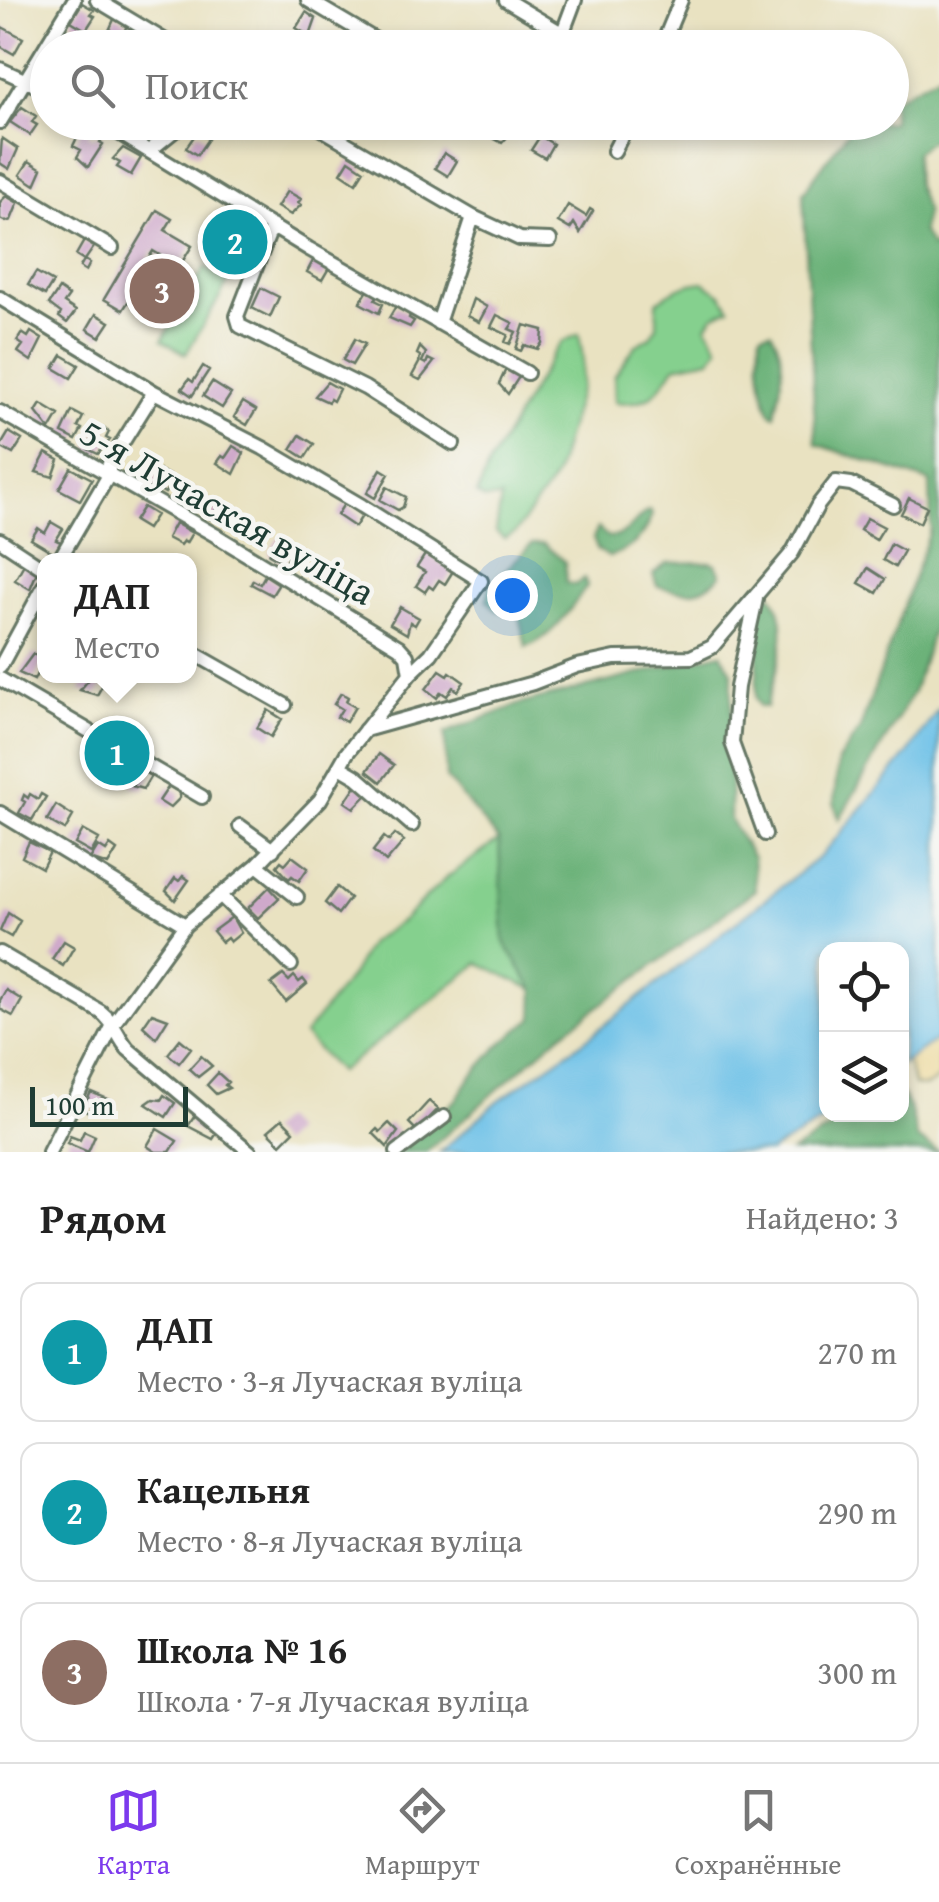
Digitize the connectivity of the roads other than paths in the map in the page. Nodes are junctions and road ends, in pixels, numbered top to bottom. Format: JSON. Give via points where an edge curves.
{"nodes":[{"id":1,"x":74,"y":0,"type":"edge"},
{"id":2,"x":97,"y":0,"type":"edge"},
{"id":3,"x":308,"y":0,"type":"edge"},
{"id":4,"x":506,"y":0,"type":"edge"},
{"id":5,"x":576,"y":0,"type":"edge"},
{"id":6,"x":680,"y":0,"type":"edge"},
{"id":7,"x":57,"y":30,"type":"edge"},
{"id":8,"x":147,"y":30,"type":"edge"},
{"id":9,"x":352,"y":30,"type":"edge"},
{"id":10,"x":556,"y":30,"type":"edge"},
{"id":11,"x":565,"y":30,"type":"edge"},
{"id":12,"x":668,"y":30,"type":"edge"},
{"id":13,"x":0,"y":69,"type":"edge"},
{"id":14,"x":30,"y":76,"type":"edge"},
{"id":15,"x":28,"y":79,"type":"junction"},
{"id":16,"x":0,"y":122,"type":"edge"},
{"id":17,"x":131,"y":140,"type":"edge"},
{"id":18,"x":163,"y":140,"type":"edge"},
{"id":19,"x":344,"y":140,"type":"edge"},
{"id":20,"x":620,"y":140,"type":"edge"},
{"id":21,"x":149,"y":151,"type":"junction"},
{"id":22,"x":614,"y":151,"type":"dead end"},
{"id":23,"x":0,"y":181,"type":"edge"},
{"id":24,"x":473,"y":217,"type":"junction"},
{"id":25,"x":272,"y":226,"type":"junction"},
{"id":26,"x":550,"y":240,"type":"dead end"},
{"id":27,"x":112,"y":248,"type":"dead end"},
{"id":28,"x":0,"y":298,"type":"edge"},
{"id":29,"x":438,"y":323,"type":"junction"},
{"id":30,"x":527,"y":373,"type":"dead end"},
{"id":31,"x":154,"y":392,"type":"junction"},
{"id":32,"x":0,"y":412,"type":"edge"},
{"id":33,"x":454,"y":444,"type":"dead end"},
{"id":34,"x":109,"y":475,"type":"junction"},
{"id":35,"x":893,"y":505,"type":"dead end"},
{"id":36,"x":0,"y":540,"type":"edge"},
{"id":37,"x":63,"y":553,"type":"edge"},
{"id":38,"x":37,"y":564,"type":"edge"},
{"id":39,"x":756,"y":596,"type":"junction"},
{"id":40,"x":37,"y":599,"type":"edge"},
{"id":41,"x":197,"y":655,"type":"edge"},
{"id":42,"x":0,"y":668,"type":"edge"},
{"id":43,"x":410,"y":674,"type":"junction"},
{"id":44,"x":0,"y":679,"type":"edge"},
{"id":45,"x":285,"y":705,"type":"dead end"},
{"id":46,"x":365,"y":730,"type":"junction"},
{"id":47,"x":340,"y":767,"type":"junction"},
{"id":48,"x":202,"y":796,"type":"dead end"},
{"id":49,"x":0,"y":814,"type":"edge"},
{"id":50,"x":412,"y":825,"type":"dead end"},
{"id":51,"x":240,"y":826,"type":"dead end"},
{"id":52,"x":765,"y":834,"type":"dead end"},
{"id":53,"x":273,"y":850,"type":"junction"},
{"id":54,"x":257,"y":865,"type":"junction"},
{"id":55,"x":220,"y":895,"type":"junction"},
{"id":56,"x":297,"y":897,"type":"dead end"},
{"id":57,"x":185,"y":925,"type":"junction"},
{"id":58,"x":0,"y":953,"type":"edge"},
{"id":59,"x":291,"y":965,"type":"dead end"},
{"id":60,"x":114,"y":1023,"type":"junction"},
{"id":61,"x":444,"y":1117,"type":"dead end"},
{"id":62,"x":49,"y":1152,"type":"edge"},
{"id":63,"x":250,"y":1152,"type":"edge"},
{"id":64,"x":397,"y":1152,"type":"edge"}],
"edges":[{"from":1,"to":7,"type":"street"},
{"from":2,"to":8,"type":"street"},
{"from":3,"to":9,"type":"street"},
{"from":4,"to":10,"type":"street"},
{"from":5,"to":11,"type":"street"},
{"from":6,"to":12,"type":"street"},
{"from":13,"to":15,"type":"street"},
{"from":14,"to":15,"type":"street"},
{"from":15,"to":16,"type":"street"},
{"from":17,"to":21,"type":"street"},
{"from":18,"to":21,"type":"street"},
{"from":19,"to":24,"type":"street"},
{"from":20,"to":22,"type":"street"},
{"from":21,"to":25,"type":"street"},
{"from":23,"to":27,"type":"street"},
{"from":24,"to":26,"type":"street","via":[[520,239]]},
{"from":24,"to":29,"type":"street"},
{"from":25,"to":29,"type":"street"},
{"from":25,"to":33,"type":"street","via":[[237,316],[240,326],[366,388]]},
{"from":28,"to":31,"type":"street"},
{"from":29,"to":30,"type":"street"},
{"from":31,"to":34,"type":"street","via":[[109,464]]},
{"from":31,"to":43,"type":"street","via":[[263,448],[480,581]]},
{"from":32,"to":34,"type":"street","name":"5-я Лучаская вуліца"},
{"from":34,"to":37,"type":"street"},
{"from":34,"to":43,"type":"street","name":"5-я Лучаская вуліца","via":[[400,647]]},
{"from":35,"to":39,"type":"street","via":[[836,482]]},
{"from":36,"to":38,"type":"street"},
{"from":39,"to":46,"type":"street","via":[[712,647],[691,657],[577,666]]},
{"from":39,"to":52,"type":"street","via":[[732,743]]},
{"from":40,"to":42,"type":"street"},
{"from":41,"to":45,"type":"street"},
{"from":43,"to":46,"type":"street"},
{"from":44,"to":48,"type":"street"},
{"from":46,"to":47,"type":"street"},
{"from":47,"to":50,"type":"street"},
{"from":47,"to":53,"type":"street","via":[[320,800]]},
{"from":49,"to":57,"type":"street"},
{"from":51,"to":53,"type":"street"},
{"from":53,"to":54,"type":"street"},
{"from":54,"to":55,"type":"street"},
{"from":54,"to":56,"type":"street"},
{"from":55,"to":57,"type":"street"},
{"from":55,"to":59,"type":"street"},
{"from":57,"to":60,"type":"street"},
{"from":58,"to":60,"type":"street"},
{"from":60,"to":62,"type":"street"},
{"from":60,"to":63,"type":"street","via":[[128,1049]]},
{"from":61,"to":64,"type":"street"}]}
